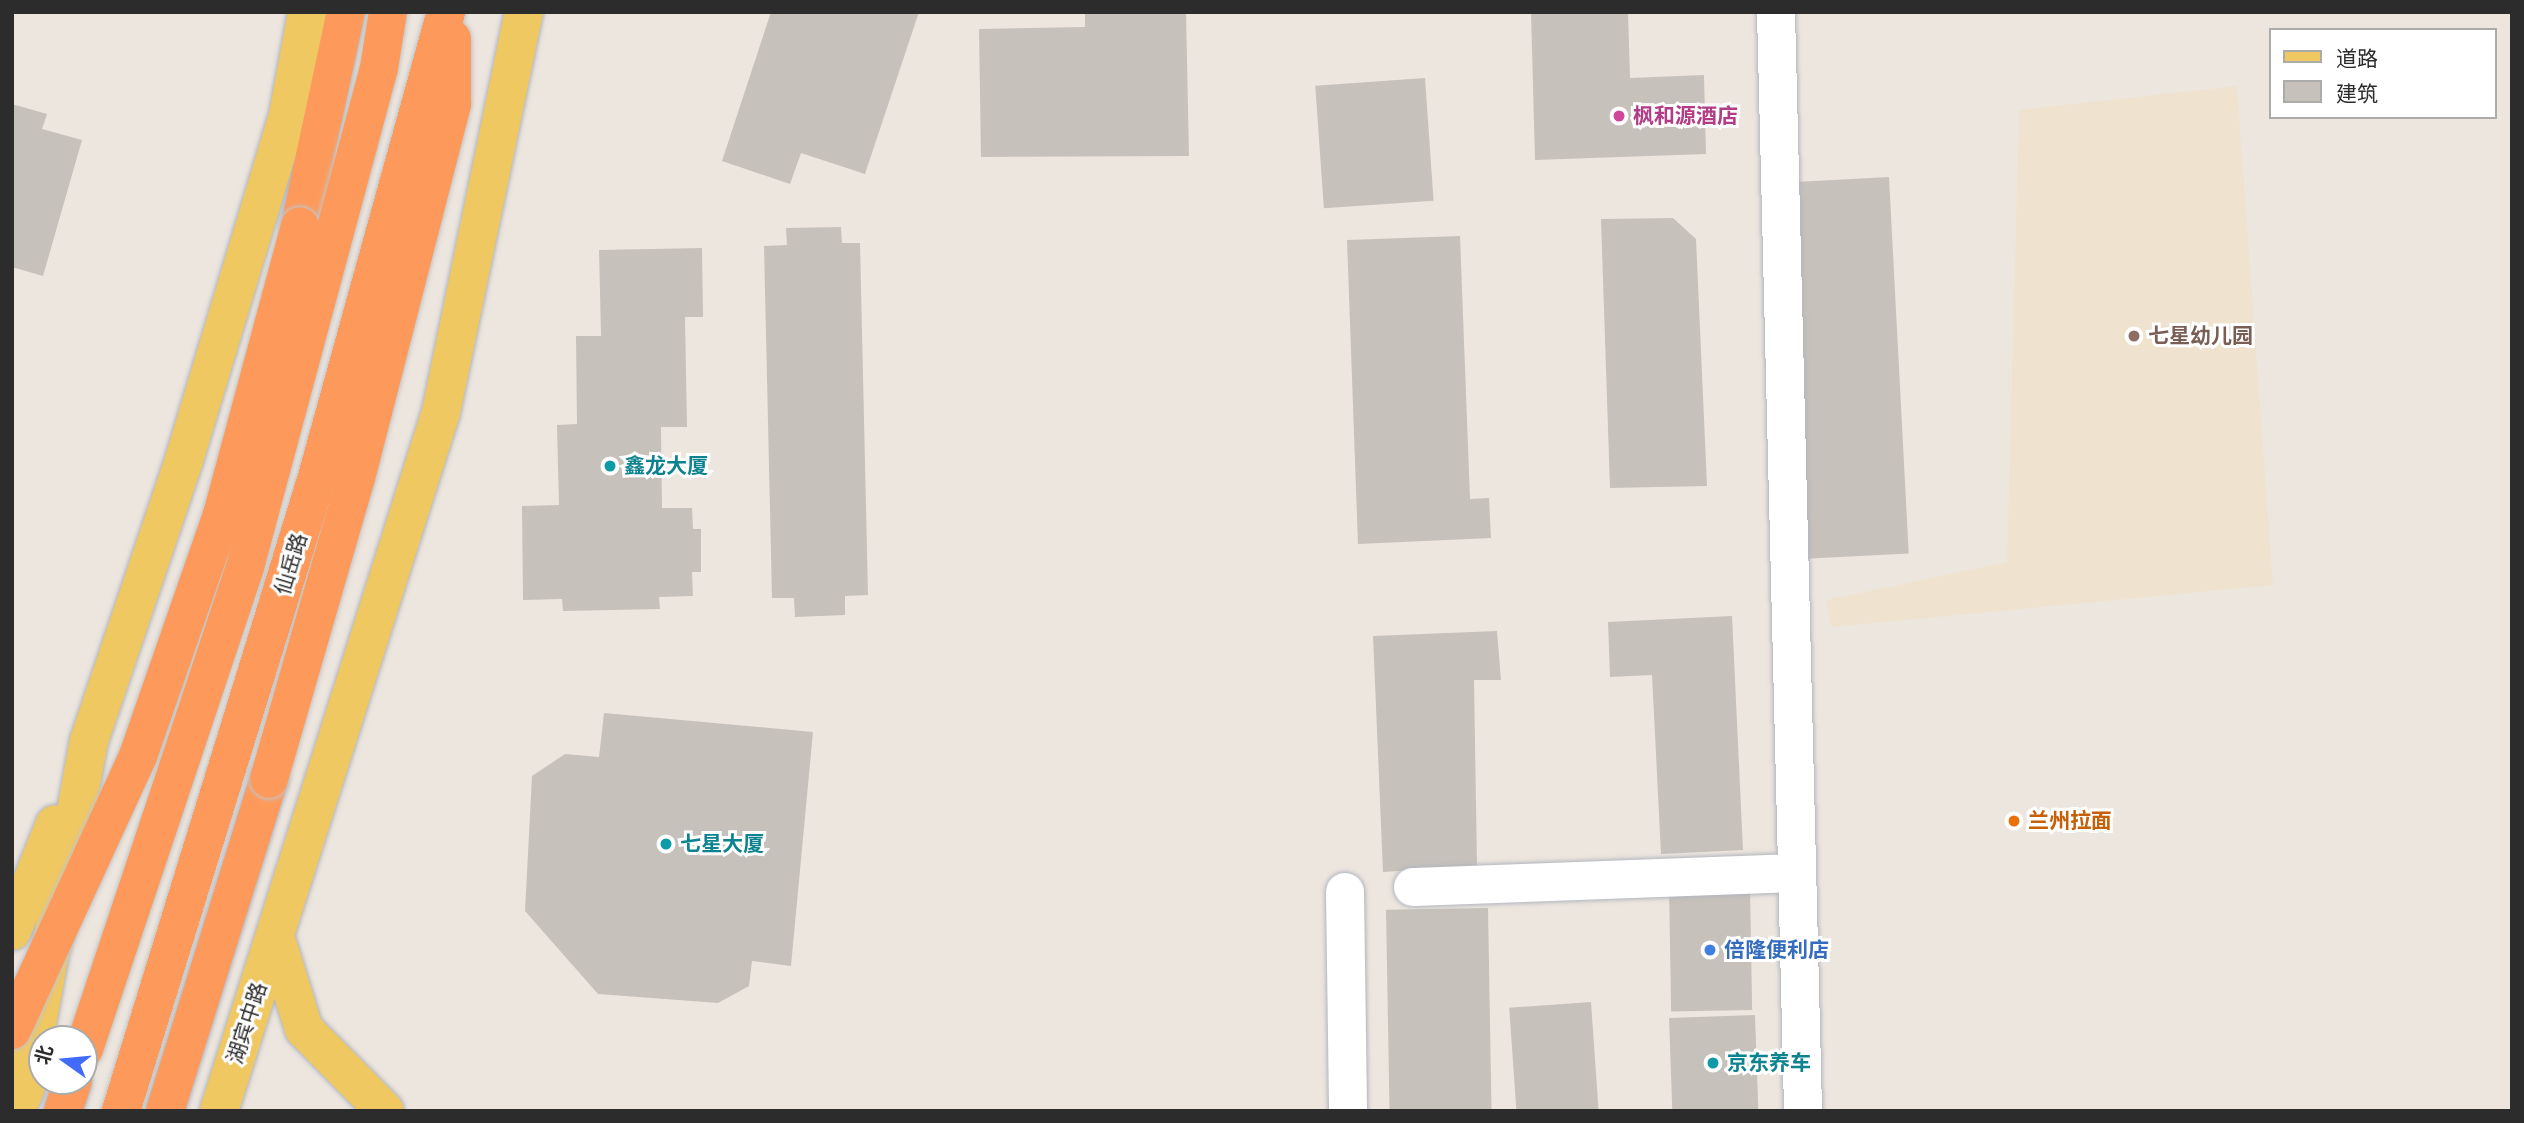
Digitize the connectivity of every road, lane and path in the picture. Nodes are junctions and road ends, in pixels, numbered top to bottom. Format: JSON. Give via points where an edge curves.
{"nodes":[{"id":1,"x":307,"y":12,"type":"edge"},
{"id":2,"x":346,"y":12,"type":"edge"},
{"id":3,"x":388,"y":12,"type":"edge"},
{"id":4,"x":446,"y":12,"type":"edge"},
{"id":5,"x":452,"y":12,"type":"edge"},
{"id":6,"x":524,"y":12,"type":"edge"},
{"id":7,"x":1776,"y":12,"type":"edge"},
{"id":8,"x":89,"y":741,"type":"junction"},
{"id":9,"x":226,"y":782,"type":"junction"},
{"id":10,"x":1797,"y":873,"type":"junction"},
{"id":11,"x":1413,"y":887,"type":"dead end"},
{"id":12,"x":1345,"y":892,"type":"dead end"},
{"id":13,"x":12,"y":930,"type":"edge"},
{"id":14,"x":275,"y":936,"type":"junction"},
{"id":15,"x":92,"y":1025,"type":"edge"},
{"id":16,"x":12,"y":1030,"type":"edge"},
{"id":17,"x":16,"y":1111,"type":"edge"},
{"id":18,"x":121,"y":1111,"type":"edge"},
{"id":19,"x":140,"y":1111,"type":"edge"},
{"id":20,"x":165,"y":1111,"type":"edge"},
{"id":21,"x":219,"y":1111,"type":"edge"},
{"id":22,"x":385,"y":1111,"type":"edge"},
{"id":23,"x":1349,"y":1111,"type":"edge"},
{"id":24,"x":1803,"y":1111,"type":"edge"}],
"edges":[{"from":1,"to":8,"type":"main road","via":[[288,116],[184,460]]},
{"from":2,"to":16,"type":"highway","bridge":true,"via":[[300,226],[222,515],[138,756]]},
{"from":3,"to":15,"type":"highway","name":"仙岳路","bridge":true,"via":[[379,68],[245,567]]},
{"from":4,"to":9,"type":"highway","name":"仙岳路","bridge":true,"via":[[317,477]]},
{"from":5,"to":20,"type":"highway","bridge":true,"via":[[452,103],[356,478],[269,779]]},
{"from":6,"to":14,"type":"main road","name":"湖宾中路","via":[[442,412]]},
{"from":7,"to":10,"type":"street"},
{"from":8,"to":13,"type":"main road"},
{"from":8,"to":17,"type":"main road","via":[[24,1089]]},
{"from":9,"to":18,"type":"highway","name":"仙岳路","bridge":true},
{"from":9,"to":19,"type":"highway","bridge":true},
{"from":10,"to":11,"type":"street"},
{"from":10,"to":24,"type":"street"},
{"from":12,"to":23,"type":"street"},
{"from":14,"to":21,"type":"main road","name":"湖宾中路"},
{"from":14,"to":22,"type":"main road","via":[[304,1029]]}]}
